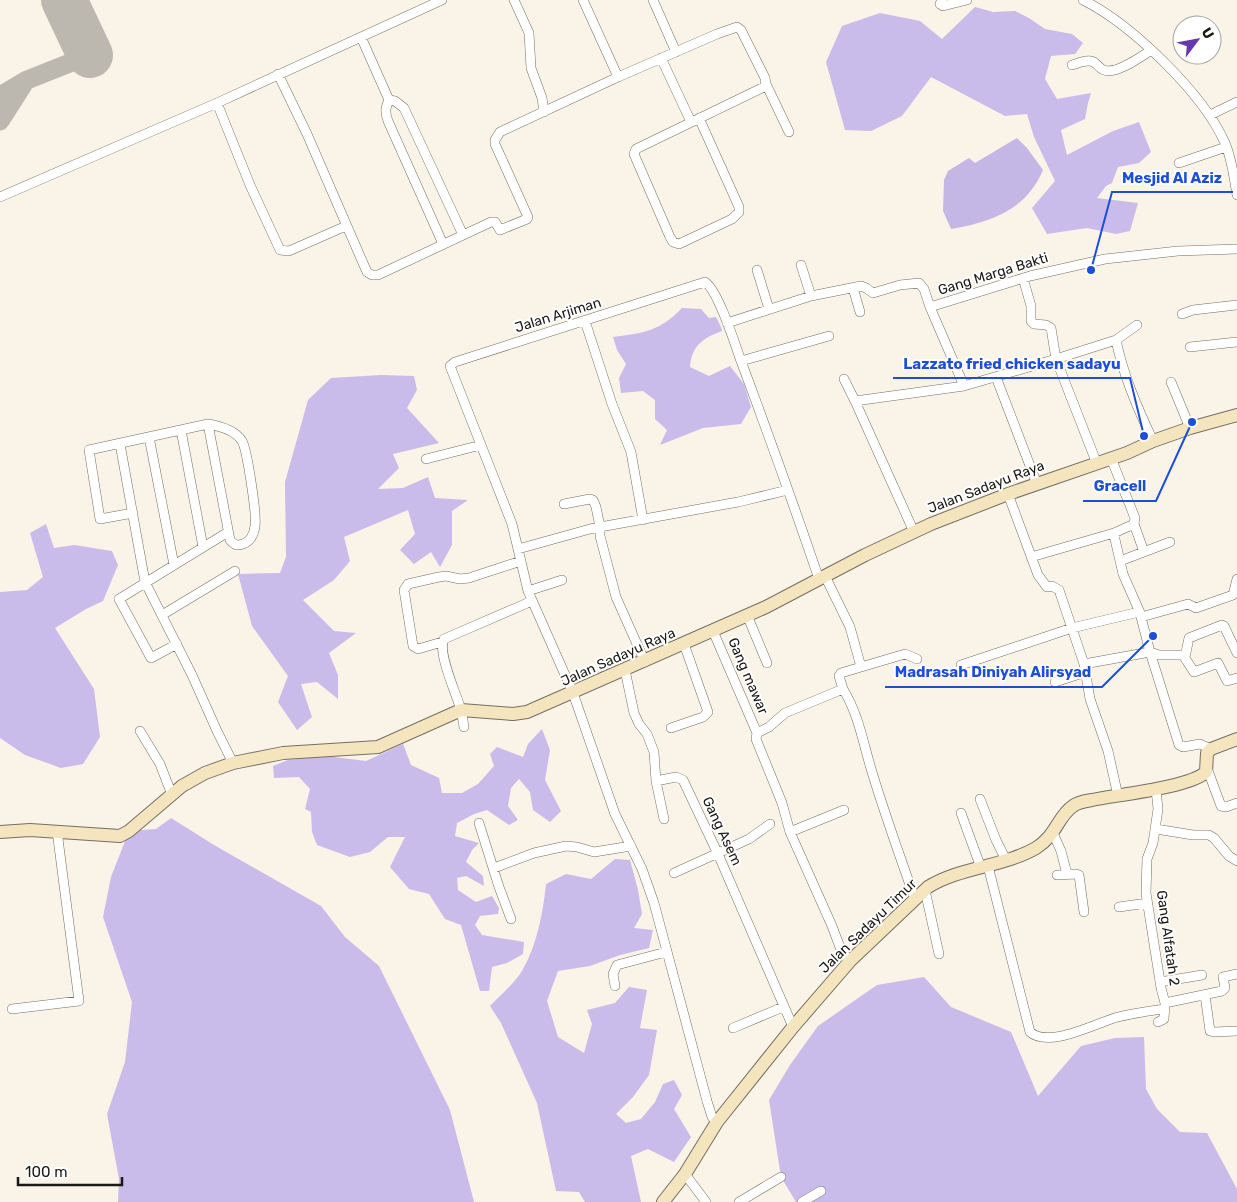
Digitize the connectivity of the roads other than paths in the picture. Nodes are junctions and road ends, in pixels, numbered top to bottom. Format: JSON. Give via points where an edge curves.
{"nodes":[{"id":1,"x":442,"y":0,"type":"edge"},
{"id":2,"x":514,"y":0,"type":"edge"},
{"id":3,"x":583,"y":0,"type":"edge"},
{"id":4,"x":653,"y":0,"type":"edge"},
{"id":5,"x":942,"y":0,"type":"edge"},
{"id":6,"x":967,"y":0,"type":"edge"},
{"id":7,"x":1084,"y":0,"type":"edge"},
{"id":8,"x":361,"y":37,"type":"junction"},
{"id":9,"x":1150,"y":51,"type":"junction"},
{"id":10,"x":676,"y":52,"type":"junction"},
{"id":11,"x":661,"y":58,"type":"junction"},
{"id":12,"x":1072,"y":65,"type":"dead end"},
{"id":13,"x":278,"y":74,"type":"junction"},
{"id":14,"x":618,"y":77,"type":"junction"},
{"id":15,"x":766,"y":84,"type":"junction"},
{"id":16,"x":389,"y":100,"type":"junction"},
{"id":17,"x":1237,"y":102,"type":"edge"},
{"id":18,"x":217,"y":103,"type":"junction"},
{"id":19,"x":544,"y":112,"type":"junction"},
{"id":20,"x":1210,"y":115,"type":"junction"},
{"id":21,"x":695,"y":120,"type":"junction"},
{"id":22,"x":789,"y":132,"type":"dead end"},
{"id":23,"x":1226,"y":147,"type":"junction"},
{"id":24,"x":1234,"y":156,"type":"edge"},
{"id":25,"x":1179,"y":163,"type":"dead end"},
{"id":26,"x":1237,"y":195,"type":"edge"},
{"id":27,"x":0,"y":197,"type":"edge"},
{"id":28,"x":346,"y":226,"type":"junction"},
{"id":29,"x":463,"y":235,"type":"junction"},
{"id":30,"x":443,"y":244,"type":"junction"},
{"id":31,"x":1237,"y":249,"type":"edge"},
{"id":32,"x":800,"y":266,"type":"dead end"},
{"id":33,"x":757,"y":270,"type":"dead end"},
{"id":34,"x":1022,"y":278,"type":"junction"},
{"id":35,"x":853,"y":288,"type":"junction"},
{"id":36,"x":811,"y":296,"type":"junction"},
{"id":37,"x":1237,"y":305,"type":"edge"},
{"id":38,"x":930,"y":307,"type":"junction"},
{"id":39,"x":769,"y":309,"type":"junction"},
{"id":40,"x":860,"y":312,"type":"dead end"},
{"id":41,"x":1182,"y":314,"type":"dead end"},
{"id":42,"x":585,"y":321,"type":"junction"},
{"id":43,"x":727,"y":323,"type":"junction"},
{"id":44,"x":1137,"y":325,"type":"dead end"},
{"id":45,"x":828,"y":336,"type":"dead end"},
{"id":46,"x":1116,"y":340,"type":"junction"},
{"id":47,"x":1237,"y":342,"type":"edge"},
{"id":48,"x":1190,"y":347,"type":"dead end"},
{"id":49,"x":1056,"y":359,"type":"junction"},
{"id":50,"x":741,"y":361,"type":"junction"},
{"id":51,"x":996,"y":377,"type":"junction"},
{"id":52,"x":844,"y":379,"type":"dead end"},
{"id":53,"x":1171,"y":382,"type":"dead end"},
{"id":54,"x":964,"y":386,"type":"junction"},
{"id":55,"x":855,"y":401,"type":"junction"},
{"id":56,"x":1237,"y":415,"type":"edge"},
{"id":57,"x":208,"y":424,"type":"junction"},
{"id":58,"x":1190,"y":428,"type":"junction"},
{"id":59,"x":181,"y":430,"type":"junction"},
{"id":60,"x":149,"y":437,"type":"junction"},
{"id":61,"x":1153,"y":441,"type":"junction"},
{"id":62,"x":120,"y":444,"type":"junction"},
{"id":63,"x":481,"y":445,"type":"junction"},
{"id":64,"x":1111,"y":458,"type":"junction"},
{"id":65,"x":426,"y":459,"type":"dead end"},
{"id":66,"x":1097,"y":464,"type":"junction"},
{"id":67,"x":1037,"y":484,"type":"junction"},
{"id":68,"x":788,"y":490,"type":"junction"},
{"id":69,"x":1008,"y":494,"type":"junction"},
{"id":70,"x":564,"y":504,"type":"dead end"},
{"id":71,"x":133,"y":513,"type":"junction"},
{"id":72,"x":643,"y":520,"type":"junction"},
{"id":73,"x":1134,"y":524,"type":"junction"},
{"id":74,"x":600,"y":527,"type":"junction"},
{"id":75,"x":228,"y":532,"type":"junction"},
{"id":76,"x":914,"y":532,"type":"junction"},
{"id":77,"x":1114,"y":533,"type":"junction"},
{"id":78,"x":1170,"y":542,"type":"dead end"},
{"id":79,"x":203,"y":547,"type":"junction"},
{"id":80,"x":518,"y":549,"type":"junction"},
{"id":81,"x":1144,"y":552,"type":"junction"},
{"id":82,"x":1031,"y":557,"type":"junction"},
{"id":83,"x":521,"y":561,"type":"junction"},
{"id":84,"x":1120,"y":561,"type":"junction"},
{"id":85,"x":174,"y":565,"type":"junction"},
{"id":86,"x":235,"y":571,"type":"dead end"},
{"id":87,"x":822,"y":578,"type":"junction"},
{"id":88,"x":1237,"y":579,"type":"edge"},
{"id":89,"x":562,"y":580,"type":"dead end"},
{"id":90,"x":145,"y":582,"type":"junction"},
{"id":91,"x":528,"y":591,"type":"junction"},
{"id":92,"x":532,"y":601,"type":"junction"},
{"id":93,"x":1140,"y":614,"type":"junction"},
{"id":94,"x":162,"y":615,"type":"junction"},
{"id":95,"x":746,"y":615,"type":"junction"},
{"id":96,"x":1072,"y":628,"type":"junction"},
{"id":97,"x":713,"y":630,"type":"junction"},
{"id":98,"x":442,"y":642,"type":"junction"},
{"id":99,"x":176,"y":644,"type":"junction"},
{"id":100,"x":684,"y":644,"type":"junction"},
{"id":101,"x":1150,"y":652,"type":"junction"},
{"id":102,"x":1237,"y":653,"type":"edge"},
{"id":103,"x":1185,"y":657,"type":"junction"},
{"id":104,"x":917,"y":659,"type":"dead end"},
{"id":105,"x":644,"y":662,"type":"junction"},
{"id":106,"x":767,"y":663,"type":"dead end"},
{"id":107,"x":960,"y":664,"type":"dead end"},
{"id":108,"x":861,"y":668,"type":"junction"},
{"id":109,"x":1085,"y":668,"type":"junction"},
{"id":110,"x":625,"y":670,"type":"junction"},
{"id":111,"x":1237,"y":678,"type":"edge"},
{"id":112,"x":1055,"y":682,"type":"dead end"},
{"id":113,"x":843,"y":689,"type":"junction"},
{"id":114,"x":573,"y":693,"type":"junction"},
{"id":115,"x":461,"y":710,"type":"junction"},
{"id":116,"x":464,"y":727,"type":"dead end"},
{"id":117,"x":671,"y":728,"type":"dead end"},
{"id":118,"x":140,"y":731,"type":"dead end"},
{"id":119,"x":757,"y":733,"type":"junction"},
{"id":120,"x":1237,"y":739,"type":"edge"},
{"id":121,"x":1210,"y":749,"type":"junction"},
{"id":122,"x":233,"y":763,"type":"junction"},
{"id":123,"x":1207,"y":768,"type":"junction"},
{"id":124,"x":656,"y":781,"type":"junction"},
{"id":125,"x":1156,"y":789,"type":"junction"},
{"id":126,"x":172,"y":795,"type":"junction"},
{"id":127,"x":1118,"y":796,"type":"junction"},
{"id":128,"x":980,"y":799,"type":"dead end"},
{"id":129,"x":1237,"y":803,"type":"edge"},
{"id":130,"x":844,"y":810,"type":"dead end"},
{"id":131,"x":961,"y":813,"type":"dead end"},
{"id":132,"x":664,"y":819,"type":"dead end"},
{"id":133,"x":479,"y":823,"type":"dead end"},
{"id":134,"x":770,"y":824,"type":"dead end"},
{"id":135,"x":1156,"y":829,"type":"junction"},
{"id":136,"x":57,"y":831,"type":"junction"},
{"id":137,"x":0,"y":832,"type":"edge"},
{"id":138,"x":790,"y":832,"type":"junction"},
{"id":139,"x":1053,"y":834,"type":"junction"},
{"id":140,"x":631,"y":846,"type":"junction"},
{"id":141,"x":718,"y":854,"type":"junction"},
{"id":142,"x":1006,"y":860,"type":"junction"},
{"id":143,"x":1237,"y":862,"type":"edge"},
{"id":144,"x":985,"y":867,"type":"junction"},
{"id":145,"x":494,"y":868,"type":"junction"},
{"id":146,"x":674,"y":873,"type":"dead end"},
{"id":147,"x":925,"y":890,"type":"junction"},
{"id":148,"x":915,"y":899,"type":"junction"},
{"id":149,"x":1147,"y":903,"type":"junction"},
{"id":150,"x":1120,"y":908,"type":"dead end"},
{"id":151,"x":1084,"y":912,"type":"dead end"},
{"id":152,"x":512,"y":919,"type":"dead end"},
{"id":153,"x":666,"y":952,"type":"junction"},
{"id":154,"x":939,"y":954,"type":"dead end"},
{"id":155,"x":850,"y":962,"type":"junction"},
{"id":156,"x":1202,"y":974,"type":"dead end"},
{"id":157,"x":1237,"y":974,"type":"edge"},
{"id":158,"x":1160,"y":982,"type":"junction"},
{"id":159,"x":615,"y":986,"type":"dead end"},
{"id":160,"x":1205,"y":995,"type":"junction"},
{"id":161,"x":1164,"y":1006,"type":"junction"},
{"id":162,"x":783,"y":1007,"type":"junction"},
{"id":163,"x":12,"y":1009,"type":"dead end"},
{"id":164,"x":1158,"y":1022,"type":"dead end"},
{"id":165,"x":793,"y":1027,"type":"junction"},
{"id":166,"x":733,"y":1028,"type":"dead end"},
{"id":167,"x":1237,"y":1031,"type":"edge"},
{"id":168,"x":717,"y":1122,"type":"junction"},
{"id":169,"x":685,"y":1174,"type":"junction"},
{"id":170,"x":781,"y":1177,"type":"dead end"},
{"id":171,"x":821,"y":1191,"type":"dead end"},
{"id":172,"x":663,"y":1202,"type":"edge"},
{"id":173,"x":706,"y":1202,"type":"edge"},
{"id":174,"x":739,"y":1202,"type":"edge"},
{"id":175,"x":802,"y":1202,"type":"edge"}],
"edges":[{"from":1,"to":8,"type":"street"},
{"from":2,"to":19,"type":"street","via":[[529,34],[532,68]]},
{"from":3,"to":14,"type":"street"},
{"from":4,"to":10,"type":"street"},
{"from":5,"to":6,"type":"street","via":[[940,4],[944,6]]},
{"from":7,"to":9,"type":"street","via":[[1112,18]]},
{"from":8,"to":13,"type":"street"},
{"from":8,"to":16,"type":"street"},
{"from":9,"to":12,"type":"street","via":[[1110,71],[1090,60]]},
{"from":9,"to":20,"type":"street","via":[[1191,91]]},
{"from":10,"to":11,"type":"street"},
{"from":10,"to":15,"type":"street","via":[[738,27]]},
{"from":11,"to":14,"type":"street"},
{"from":11,"to":21,"type":"street"},
{"from":13,"to":18,"type":"street"},
{"from":13,"to":28,"type":"street"},
{"from":14,"to":19,"type":"street"},
{"from":15,"to":21,"type":"street"},
{"from":15,"to":22,"type":"street"},
{"from":16,"to":29,"type":"street","via":[[404,108]]},
{"from":16,"to":30,"type":"street","via":[[385,113],[388,121]]},
{"from":17,"to":20,"type":"street"},
{"from":18,"to":27,"type":"street"},
{"from":18,"to":28,"type":"street","via":[[280,250],[289,250]]},
{"from":19,"to":29,"type":"street","via":[[500,132],[495,140],[528,218],[500,230],[492,222]]},
{"from":20,"to":23,"type":"street"},
{"from":21,"to":21,"type":"street","via":[[739,212],[732,219],[680,244],[673,242],[634,154],[640,146]]},
{"from":23,"to":24,"type":"street"},
{"from":23,"to":25,"type":"street"},
{"from":24,"to":26,"type":"street"},
{"from":28,"to":30,"type":"street","via":[[365,268],[372,275]]},
{"from":29,"to":30,"type":"street"},
{"from":31,"to":34,"type":"street","name":"Gang Marga Bakti","via":[[1105,259]]},
{"from":32,"to":36,"type":"street"},
{"from":33,"to":39,"type":"street"},
{"from":34,"to":38,"type":"street","name":"Gang Marga Bakti"},
{"from":34,"to":49,"type":"street","via":[[1031,306],[1032,323],[1051,328]]},
{"from":35,"to":36,"type":"street"},
{"from":35,"to":38,"type":"street","via":[[864,286],[874,293],[919,283]]},
{"from":35,"to":40,"type":"street"},
{"from":36,"to":39,"type":"street"},
{"from":37,"to":41,"type":"street"},
{"from":38,"to":54,"type":"street","name":"Gang Marga Bakti"},
{"from":39,"to":43,"type":"street"},
{"from":42,"to":43,"type":"street","name":"Jalan Arjiman","via":[[705,282]]},
{"from":42,"to":63,"type":"street","name":"Jalan Arjiman","via":[[452,364],[451,370]]},
{"from":42,"to":72,"type":"street","via":[[630,452]]},
{"from":43,"to":50,"type":"street","name":"Jalan Arjiman"},
{"from":44,"to":46,"type":"street"},
{"from":45,"to":50,"type":"street"},
{"from":46,"to":49,"type":"street"},
{"from":46,"to":61,"type":"street","via":[[1126,376]]},
{"from":47,"to":48,"type":"street"},
{"from":49,"to":51,"type":"street"},
{"from":49,"to":66,"type":"street"},
{"from":50,"to":68,"type":"street","name":"Jalan Arjiman"},
{"from":51,"to":54,"type":"street"},
{"from":51,"to":67,"type":"street"},
{"from":52,"to":55,"type":"street"},
{"from":53,"to":58,"type":"street"},
{"from":54,"to":55,"type":"street"},
{"from":55,"to":76,"type":"street"},
{"from":56,"to":58,"type":"street","name":"Jalan Sadayu Raya"},
{"from":57,"to":59,"type":"street"},
{"from":57,"to":75,"type":"street"},
{"from":57,"to":75,"type":"street","via":[[233,432],[242,440],[246,452],[256,524],[253,536],[247,542],[236,545]]},
{"from":58,"to":61,"type":"street","name":"Jalan Sadayu Raya"},
{"from":59,"to":60,"type":"street"},
{"from":59,"to":79,"type":"street"},
{"from":60,"to":62,"type":"street"},
{"from":60,"to":85,"type":"street"},
{"from":61,"to":64,"type":"street","name":"Jalan Sadayu Raya"},
{"from":62,"to":71,"type":"street"},
{"from":62,"to":71,"type":"street","via":[[88,450],[100,519]]},
{"from":63,"to":65,"type":"street"},
{"from":63,"to":80,"type":"street","name":"Jalan Arjiman","via":[[512,524]]},
{"from":64,"to":66,"type":"street","name":"Jalan Sadayu Raya"},
{"from":64,"to":73,"type":"street","via":[[1135,518]]},
{"from":66,"to":67,"type":"street","name":"Jalan Sadayu Raya"},
{"from":67,"to":69,"type":"street","name":"Jalan Sadayu Raya"},
{"from":68,"to":72,"type":"street"},
{"from":68,"to":87,"type":"street","name":"Jalan Arjiman"},
{"from":69,"to":76,"type":"street","name":"Jalan Sadayu Raya"},
{"from":69,"to":82,"type":"street"},
{"from":70,"to":74,"type":"street","via":[[593,500]]},
{"from":71,"to":90,"type":"street"},
{"from":72,"to":74,"type":"street"},
{"from":73,"to":77,"type":"street"},
{"from":73,"to":81,"type":"street"},
{"from":74,"to":80,"type":"street"},
{"from":74,"to":105,"type":"street","via":[[616,597]]},
{"from":75,"to":79,"type":"street"},
{"from":76,"to":87,"type":"street","name":"Jalan Sadayu Raya"},
{"from":77,"to":82,"type":"street"},
{"from":77,"to":84,"type":"street"},
{"from":78,"to":81,"type":"street"},
{"from":79,"to":85,"type":"street"},
{"from":80,"to":83,"type":"street","name":"Jalan Arjiman"},
{"from":81,"to":84,"type":"street"},
{"from":82,"to":96,"type":"street","via":[[1043,584],[1059,590]]},
{"from":83,"to":91,"type":"street","name":"Jalan Arjiman"},
{"from":83,"to":98,"type":"street","via":[[469,578],[446,576],[408,584],[404,590],[413,646],[418,649]]},
{"from":84,"to":93,"type":"street"},
{"from":85,"to":90,"type":"street"},
{"from":86,"to":94,"type":"street"},
{"from":87,"to":95,"type":"street","name":"Jalan Sadayu Raya"},
{"from":87,"to":108,"type":"street","name":"Jalan Arjiman","via":[[850,627]]},
{"from":88,"to":93,"type":"street","via":[[1235,592],[1230,596],[1196,608],[1188,604]]},
{"from":89,"to":91,"type":"street"},
{"from":90,"to":94,"type":"street"},
{"from":90,"to":99,"type":"street","via":[[119,599],[152,658]]},
{"from":91,"to":92,"type":"street","name":"Jalan Arjiman"},
{"from":92,"to":98,"type":"street"},
{"from":92,"to":114,"type":"street","name":"Jalan Arjiman"},
{"from":93,"to":96,"type":"street"},
{"from":93,"to":101,"type":"street"},
{"from":94,"to":99,"type":"street"},
{"from":95,"to":97,"type":"street","name":"Jalan Sadayu Raya"},
{"from":95,"to":106,"type":"street"},
{"from":96,"to":107,"type":"street"},
{"from":96,"to":109,"type":"street"},
{"from":97,"to":100,"type":"street","name":"Jalan Sadayu Raya"},
{"from":97,"to":119,"type":"street","name":"Gang mawar"},
{"from":98,"to":115,"type":"street"},
{"from":99,"to":122,"type":"street"},
{"from":100,"to":105,"type":"street","name":"Jalan Sadayu Raya"},
{"from":100,"to":117,"type":"street","via":[[708,712],[703,717]]},
{"from":101,"to":103,"type":"street"},
{"from":101,"to":109,"type":"street"},
{"from":101,"to":121,"type":"street","via":[[1179,745],[1200,744]]},
{"from":102,"to":103,"type":"street","via":[[1222,625],[1189,638]]},
{"from":103,"to":111,"type":"street","via":[[1194,672],[1217,663],[1228,681]]},
{"from":104,"to":108,"type":"street","via":[[905,654]]},
{"from":105,"to":110,"type":"street","name":"Jalan Sadayu Raya"},
{"from":108,"to":113,"type":"street","via":[[841,673]]},
{"from":109,"to":112,"type":"street"},
{"from":109,"to":127,"type":"street","via":[[1090,699],[1108,751]]},
{"from":110,"to":114,"type":"street","name":"Jalan Sadayu Raya"},
{"from":110,"to":124,"type":"street","via":[[634,713],[654,752]]},
{"from":113,"to":119,"type":"street","via":[[786,713]]},
{"from":113,"to":148,"type":"street","via":[[861,726],[880,798]]},
{"from":114,"to":115,"type":"street","name":"Jalan Sadayu Raya","via":[[521,714]]},
{"from":114,"to":140,"type":"street","name":"Jalan Arjiman","via":[[615,814]]},
{"from":115,"to":116,"type":"street"},
{"from":115,"to":122,"type":"street","name":"Jalan Sadayu Raya","via":[[378,747],[283,753]]},
{"from":118,"to":126,"type":"street","via":[[160,764]]},
{"from":119,"to":138,"type":"street","name":"Gang mawar","via":[[756,739]]},
{"from":120,"to":121,"type":"street"},
{"from":121,"to":123,"type":"street"},
{"from":122,"to":126,"type":"street","name":"Jalan Sadayu Raya","via":[[205,773]]},
{"from":123,"to":125,"type":"street","name":"Jalan Sadayu Timur","via":[[1199,777]]},
{"from":123,"to":129,"type":"street","via":[[1221,806]]},
{"from":124,"to":132,"type":"street"},
{"from":124,"to":141,"type":"street","name":"Gang Asem","via":[[676,777],[683,780]]},
{"from":125,"to":127,"type":"street","name":"Jalan Sadayu Timur"},
{"from":125,"to":135,"type":"street","name":"Gang Alfatah 2"},
{"from":126,"to":136,"type":"street","name":"Jalan Sadayu Raya","via":[[124,835]]},
{"from":127,"to":139,"type":"street","name":"Jalan Sadayu Timur","via":[[1073,806]]},
{"from":128,"to":142,"type":"street"},
{"from":130,"to":138,"type":"street"},
{"from":131,"to":144,"type":"street"},
{"from":133,"to":145,"type":"street"},
{"from":134,"to":141,"type":"street"},
{"from":135,"to":143,"type":"street","via":[[1210,835]]},
{"from":135,"to":149,"type":"street","name":"Gang Alfatah 2","via":[[1147,859]]},
{"from":136,"to":137,"type":"street","name":"Jalan Sadayu Raya"},
{"from":136,"to":163,"type":"street","via":[[79,1001]]},
{"from":138,"to":155,"type":"street","name":"Gang mawar","via":[[837,942]]},
{"from":139,"to":142,"type":"street","name":"Jalan Sadayu Timur","via":[[1033,850]]},
{"from":139,"to":151,"type":"street","via":[[1061,851],[1062,875],[1079,876]]},
{"from":140,"to":145,"type":"street","via":[[594,852],[566,846],[534,853]]},
{"from":140,"to":153,"type":"street","name":"Jalan Arjiman","via":[[654,903]]},
{"from":141,"to":146,"type":"street"},
{"from":141,"to":162,"type":"street","name":"Gang Asem"},
{"from":142,"to":144,"type":"street","name":"Jalan Sadayu Timur"},
{"from":144,"to":147,"type":"street","name":"Jalan Sadayu Timur","via":[[939,881]]},
{"from":144,"to":161,"type":"street","via":[[1030,1032],[1044,1037],[1073,1034],[1118,1017]]},
{"from":145,"to":152,"type":"street"},
{"from":147,"to":148,"type":"street","name":"Jalan Sadayu Timur"},
{"from":147,"to":154,"type":"street"},
{"from":148,"to":155,"type":"street","name":"Jalan Sadayu Timur"},
{"from":149,"to":150,"type":"street"},
{"from":149,"to":158,"type":"street","name":"Gang Alfatah 2"},
{"from":153,"to":159,"type":"street","via":[[617,965]]},
{"from":153,"to":168,"type":"street","name":"Jalan Arjiman","via":[[709,1110]]},
{"from":155,"to":165,"type":"street","name":"Jalan Sadayu Timur"},
{"from":156,"to":158,"type":"street"},
{"from":157,"to":160,"type":"street","name":"Gang Alfatah 2","via":[[1223,977],[1224,990]]},
{"from":158,"to":161,"type":"street","name":"Gang Alfatah 2"},
{"from":160,"to":161,"type":"street","name":"Gang Alfatah 2"},
{"from":160,"to":167,"type":"street","via":[[1210,1031]]},
{"from":161,"to":164,"type":"street","via":[[1164,1019]]},
{"from":162,"to":165,"type":"street","name":"Gang Asem"},
{"from":162,"to":166,"type":"street"},
{"from":165,"to":168,"type":"street","name":"Jalan Sadayu Timur"},
{"from":168,"to":169,"type":"street","name":"Jalan Sadayu Timur"},
{"from":169,"to":172,"type":"street","name":"Jalan Sadayu Timur"},
{"from":169,"to":173,"type":"street"},
{"from":170,"to":174,"type":"street"},
{"from":171,"to":175,"type":"street"}]}
